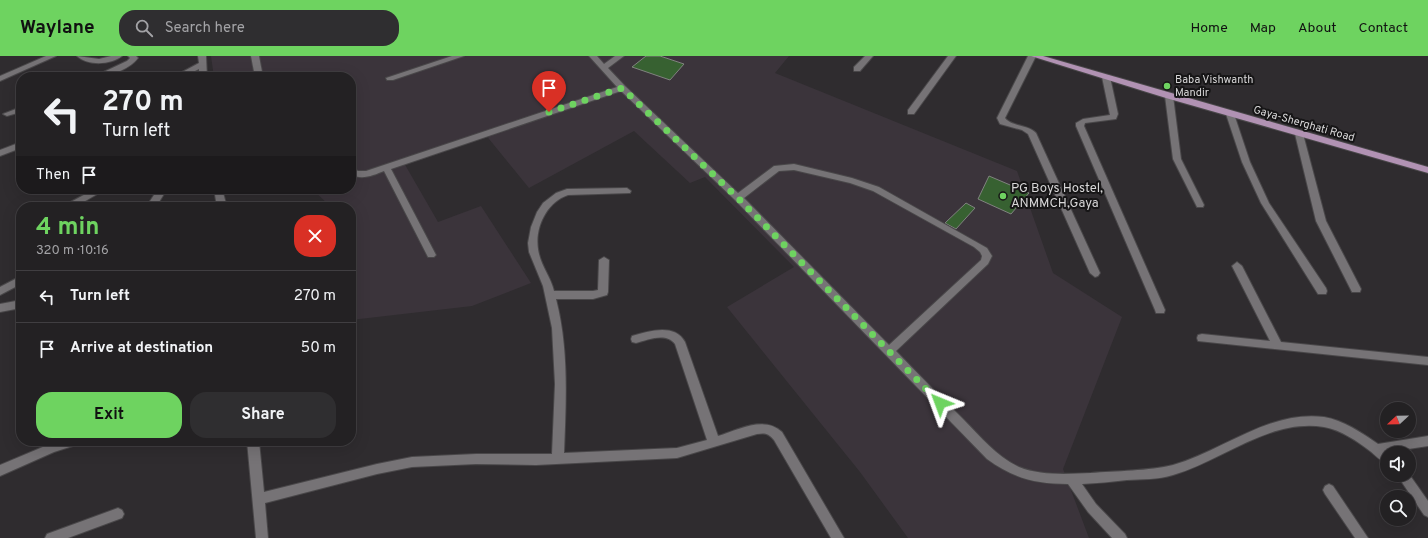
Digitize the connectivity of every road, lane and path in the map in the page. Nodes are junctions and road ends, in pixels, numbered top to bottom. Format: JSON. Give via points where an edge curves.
{"nodes":[{"id":1,"x":52,"y":56,"type":"edge"},
{"id":2,"x":81,"y":56,"type":"edge"},
{"id":3,"x":118,"y":56,"type":"edge"},
{"id":4,"x":132,"y":56,"type":"edge"},
{"id":5,"x":202,"y":56,"type":"edge"},
{"id":6,"x":255,"y":56,"type":"edge"},
{"id":7,"x":460,"y":56,"type":"edge"},
{"id":8,"x":593,"y":56,"type":"edge"},
{"id":9,"x":620,"y":56,"type":"edge"},
{"id":10,"x":869,"y":56,"type":"edge"},
{"id":11,"x":952,"y":56,"type":"edge"},
{"id":12,"x":1032,"y":56,"type":"edge"},
{"id":13,"x":1036,"y":56,"type":"edge"},
{"id":14,"x":203,"y":64,"type":"junction"},
{"id":15,"x":604,"y":68,"type":"junction"},
{"id":16,"x":857,"y":70,"type":"dead end"},
{"id":17,"x":112,"y":72,"type":"edge"},
{"id":18,"x":187,"y":72,"type":"edge"},
{"id":19,"x":203,"y":72,"type":"edge"},
{"id":20,"x":258,"y":72,"type":"edge"},
{"id":21,"x":390,"y":78,"type":"dead end"},
{"id":22,"x":1106,"y":78,"type":"junction"},
{"id":23,"x":0,"y":79,"type":"edge"},
{"id":24,"x":622,"y":88,"type":"junction"},
{"id":25,"x":1168,"y":96,"type":"junction"},
{"id":26,"x":16,"y":110,"type":"edge"},
{"id":27,"x":911,"y":112,"type":"dead end"},
{"id":28,"x":7,"y":114,"type":"dead end"},
{"id":29,"x":1230,"y":114,"type":"junction"},
{"id":30,"x":1299,"y":134,"type":"junction"},
{"id":31,"x":16,"y":147,"type":"edge"},
{"id":32,"x":0,"y":153,"type":"edge"},
{"id":33,"x":386,"y":167,"type":"junction"},
{"id":34,"x":1428,"y":170,"type":"edge"},
{"id":35,"x":356,"y":174,"type":"edge"},
{"id":36,"x":627,"y":191,"type":"dead end"},
{"id":37,"x":93,"y":194,"type":"edge"},
{"id":38,"x":738,"y":198,"type":"junction"},
{"id":39,"x":77,"y":202,"type":"edge"},
{"id":40,"x":1200,"y":205,"type":"dead end"},
{"id":41,"x":431,"y":255,"type":"dead end"},
{"id":42,"x":604,"y":260,"type":"dead end"},
{"id":43,"x":1237,"y":266,"type":"dead end"},
{"id":44,"x":1095,"y":274,"type":"dead end"},
{"id":45,"x":16,"y":282,"type":"edge"},
{"id":46,"x":1356,"y":289,"type":"dead end"},
{"id":47,"x":0,"y":290,"type":"edge"},
{"id":48,"x":1322,"y":291,"type":"dead end"},
{"id":49,"x":550,"y":295,"type":"junction"},
{"id":50,"x":16,"y":305,"type":"edge"},
{"id":51,"x":0,"y":308,"type":"edge"},
{"id":52,"x":1160,"y":310,"type":"dead end"},
{"id":53,"x":1202,"y":338,"type":"dead end"},
{"id":54,"x":636,"y":339,"type":"dead end"},
{"id":55,"x":1276,"y":345,"type":"junction"},
{"id":56,"x":889,"y":350,"type":"junction"},
{"id":57,"x":1428,"y":361,"type":"edge"},
{"id":58,"x":1428,"y":441,"type":"edge"},
{"id":59,"x":714,"y":442,"type":"junction"},
{"id":60,"x":57,"y":446,"type":"edge"},
{"id":61,"x":253,"y":446,"type":"edge"},
{"id":62,"x":1376,"y":449,"type":"junction"},
{"id":63,"x":1380,"y":452,"type":"edge"},
{"id":64,"x":558,"y":458,"type":"junction"},
{"id":65,"x":0,"y":472,"type":"edge"},
{"id":66,"x":1072,"y":480,"type":"junction"},
{"id":67,"x":1408,"y":482,"type":"edge"},
{"id":68,"x":1329,"y":490,"type":"dead end"},
{"id":69,"x":258,"y":499,"type":"junction"},
{"id":70,"x":1428,"y":511,"type":"edge"},
{"id":71,"x":118,"y":514,"type":"dead end"},
{"id":72,"x":51,"y":538,"type":"edge"},
{"id":73,"x":262,"y":538,"type":"edge"},
{"id":74,"x":838,"y":538,"type":"edge"},
{"id":75,"x":1121,"y":538,"type":"edge"},
{"id":76,"x":1362,"y":538,"type":"edge"}],
"edges":[{"from":1,"to":23,"type":"street"},
{"from":2,"to":3,"type":"street","via":[[98,62]]},
{"from":4,"to":17,"type":"street","via":[[134,58],[130,63]]},
{"from":5,"to":14,"type":"street"},
{"from":6,"to":20,"type":"street"},
{"from":7,"to":21,"type":"street"},
{"from":8,"to":15,"type":"street"},
{"from":9,"to":15,"type":"street"},
{"from":10,"to":16,"type":"street"},
{"from":11,"to":27,"type":"street"},
{"from":12,"to":44,"type":"street","via":[[1001,118],[1008,125],[1027,128],[1032,133]]},
{"from":13,"to":22,"type":"main road","name":"Gaya-Sherghati Road"},
{"from":14,"to":18,"type":"street"},
{"from":14,"to":19,"type":"street"},
{"from":15,"to":24,"type":"street"},
{"from":22,"to":25,"type":"main road","name":"Gaya-Sherghati Road"},
{"from":22,"to":52,"type":"street","via":[[1113,117],[1083,121],[1080,126]]},
{"from":24,"to":33,"type":"street"},
{"from":24,"to":38,"type":"street"},
{"from":25,"to":29,"type":"main road","name":"Gaya-Sherghati Road"},
{"from":25,"to":40,"type":"street","via":[[1177,159]]},
{"from":26,"to":28,"type":"street"},
{"from":29,"to":30,"type":"main road","name":"Gaya-Sherghati Road"},
{"from":29,"to":48,"type":"street","via":[[1246,162],[1265,203]]},
{"from":30,"to":34,"type":"main road","name":"Gaya-Sherghati Road"},
{"from":30,"to":46,"type":"street","via":[[1321,221]]},
{"from":31,"to":32,"type":"street"},
{"from":33,"to":35,"type":"street","via":[[367,174]]},
{"from":33,"to":41,"type":"street"},
{"from":36,"to":49,"type":"street","via":[[567,192],[553,197],[537,219],[532,245]]},
{"from":37,"to":39,"type":"street"},
{"from":38,"to":56,"type":"street"},
{"from":38,"to":56,"type":"street","via":[[777,168],[794,167],[876,189],[984,250],[988,256],[985,262]]},
{"from":42,"to":49,"type":"street","via":[[603,292]]},
{"from":43,"to":55,"type":"street"},
{"from":45,"to":47,"type":"street"},
{"from":49,"to":64,"type":"street","via":[[561,377]]},
{"from":50,"to":51,"type":"street"},
{"from":53,"to":55,"type":"street"},
{"from":54,"to":59,"type":"street","via":[[671,333],[676,336]]},
{"from":55,"to":57,"type":"street"},
{"from":56,"to":66,"type":"street","via":[[991,455],[1022,473]]},
{"from":58,"to":62,"type":"street"},
{"from":59,"to":64,"type":"street","via":[[678,453]]},
{"from":59,"to":74,"type":"street","via":[[757,429],[772,430]]},
{"from":60,"to":65,"type":"street"},
{"from":61,"to":69,"type":"street"},
{"from":62,"to":63,"type":"street"},
{"from":62,"to":66,"type":"street","via":[[1326,422],[1309,421],[1278,426],[1172,470]]},
{"from":64,"to":69,"type":"street","via":[[412,462],[377,468]]},
{"from":66,"to":75,"type":"street","via":[[1092,508]]},
{"from":67,"to":70,"type":"street"},
{"from":68,"to":76,"type":"street"},
{"from":69,"to":73,"type":"street"},
{"from":71,"to":72,"type":"street"}]}
